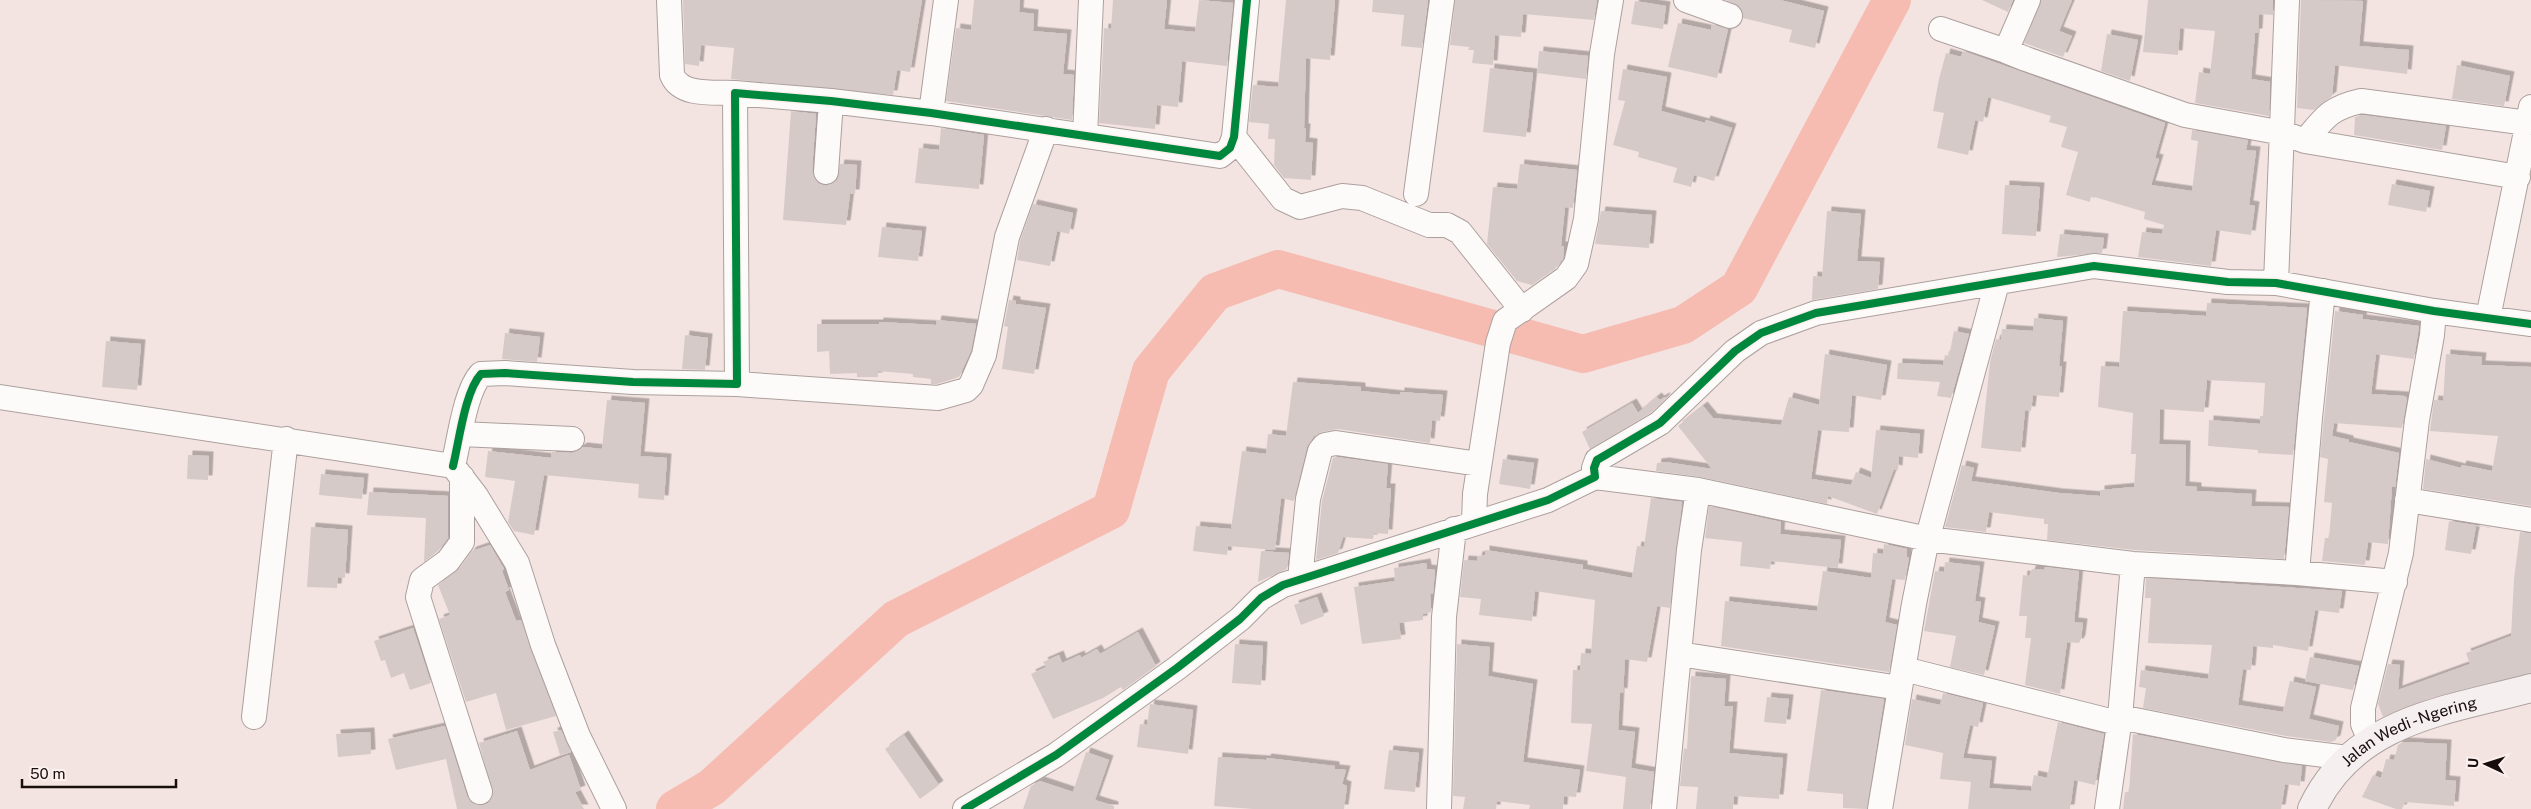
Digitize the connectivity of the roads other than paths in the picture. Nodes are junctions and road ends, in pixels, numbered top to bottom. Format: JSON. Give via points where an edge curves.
{"nodes":[{"id":1,"x":669,"y":0,"type":"edge"},
{"id":2,"x":946,"y":0,"type":"edge"},
{"id":3,"x":1091,"y":0,"type":"edge"},
{"id":4,"x":1247,"y":0,"type":"edge"},
{"id":5,"x":1442,"y":0,"type":"edge"},
{"id":6,"x":1611,"y":0,"type":"edge"},
{"id":7,"x":1686,"y":0,"type":"edge"},
{"id":8,"x":2028,"y":0,"type":"edge"},
{"id":9,"x":2287,"y":0,"type":"edge"},
{"id":10,"x":1730,"y":16,"type":"dead end"},
{"id":11,"x":1941,"y":29,"type":"dead end"},
{"id":12,"x":2006,"y":50,"type":"junction"},
{"id":13,"x":735,"y":93,"type":"junction"},
{"id":14,"x":831,"y":101,"type":"junction"},
{"id":15,"x":2530,"y":112,"type":"edge"},
{"id":16,"x":932,"y":114,"type":"junction"},
{"id":17,"x":1046,"y":129,"type":"junction"},
{"id":18,"x":2283,"y":133,"type":"junction"},
{"id":19,"x":1085,"y":136,"type":"junction"},
{"id":20,"x":1234,"y":137,"type":"junction"},
{"id":21,"x":2305,"y":141,"type":"junction"},
{"id":22,"x":826,"y":172,"type":"dead end"},
{"id":23,"x":2518,"y":177,"type":"junction"},
{"id":24,"x":1416,"y":194,"type":"dead end"},
{"id":25,"x":2276,"y":283,"type":"junction"},
{"id":26,"x":1995,"y":293,"type":"junction"},
{"id":27,"x":2323,"y":299,"type":"junction"},
{"id":28,"x":2488,"y":318,"type":"junction"},
{"id":29,"x":2433,"y":322,"type":"junction"},
{"id":30,"x":2531,"y":324,"type":"edge"},
{"id":31,"x":1508,"y":325,"type":"junction"},
{"id":32,"x":737,"y":384,"type":"junction"},
{"id":33,"x":0,"y":397,"type":"edge"},
{"id":34,"x":461,"y":434,"type":"junction"},
{"id":35,"x":286,"y":439,"type":"junction"},
{"id":36,"x":572,"y":439,"type":"dead end"},
{"id":37,"x":1479,"y":464,"type":"junction"},
{"id":38,"x":457,"y":472,"type":"junction"},
{"id":39,"x":1594,"y":473,"type":"junction"},
{"id":40,"x":1698,"y":490,"type":"junction"},
{"id":41,"x":2407,"y":500,"type":"junction"},
{"id":42,"x":1469,"y":518,"type":"junction"},
{"id":43,"x":2531,"y":520,"type":"edge"},
{"id":44,"x":1928,"y":539,"type":"junction"},
{"id":45,"x":2133,"y":564,"type":"junction"},
{"id":46,"x":2297,"y":573,"type":"junction"},
{"id":47,"x":1300,"y":579,"type":"junction"},
{"id":48,"x":2395,"y":582,"type":"junction"},
{"id":49,"x":1679,"y":654,"type":"junction"},
{"id":50,"x":1902,"y":678,"type":"junction"},
{"id":51,"x":2531,"y":688,"type":"edge"},
{"id":52,"x":254,"y":717,"type":"dead end"},
{"id":53,"x":2119,"y":720,"type":"junction"},
{"id":54,"x":2370,"y":740,"type":"junction"},
{"id":55,"x":2348,"y":758,"type":"junction"},
{"id":56,"x":480,"y":792,"type":"dead end"},
{"id":57,"x":609,"y":800,"type":"edge"},
{"id":58,"x":978,"y":807,"type":"edge"},
{"id":59,"x":1439,"y":809,"type":"edge"},
{"id":60,"x":1664,"y":809,"type":"edge"},
{"id":61,"x":1880,"y":809,"type":"edge"},
{"id":62,"x":2107,"y":809,"type":"edge"},
{"id":63,"x":2312,"y":809,"type":"edge"}],
"edges":[{"from":1,"to":13,"type":"street","via":[[674,81],[687,90]]},
{"from":2,"to":16,"type":"street"},
{"from":3,"to":19,"type":"street"},
{"from":4,"to":20,"type":"street"},
{"from":5,"to":24,"type":"street"},
{"from":6,"to":31,"type":"street","via":[[1602,54],[1586,219],[1576,264],[1566,278]]},
{"from":7,"to":10,"type":"street"},
{"from":8,"to":12,"type":"street"},
{"from":9,"to":18,"type":"street"},
{"from":11,"to":12,"type":"street"},
{"from":12,"to":18,"type":"street","via":[[2184,115]]},
{"from":13,"to":14,"type":"street"},
{"from":13,"to":32,"type":"street"},
{"from":14,"to":16,"type":"street"},
{"from":14,"to":22,"type":"street"},
{"from":15,"to":21,"type":"street","via":[[2361,101],[2341,106],[2327,115]]},
{"from":15,"to":23,"type":"street"},
{"from":16,"to":17,"type":"street"},
{"from":17,"to":19,"type":"street"},
{"from":17,"to":32,"type":"street","via":[[1007,237],[984,355],[966,390],[938,398]]},
{"from":18,"to":21,"type":"street"},
{"from":18,"to":25,"type":"street"},
{"from":19,"to":20,"type":"street","via":[[1215,156],[1226,152]]},
{"from":20,"to":31,"type":"street","via":[[1283,199],[1300,208],[1342,196],[1362,198],[1429,225],[1447,225],[1460,232]]},
{"from":21,"to":23,"type":"street"},
{"from":23,"to":28,"type":"street"},
{"from":25,"to":26,"type":"street","via":[[2228,282],[2094,266]]},
{"from":25,"to":27,"type":"street"},
{"from":26,"to":39,"type":"street","via":[[1816,313],[1761,333],[1735,351],[1660,423],[1597,460]]},
{"from":26,"to":44,"type":"street"},
{"from":27,"to":29,"type":"street"},
{"from":27,"to":46,"type":"street"},
{"from":28,"to":29,"type":"street"},
{"from":28,"to":30,"type":"street"},
{"from":29,"to":41,"type":"street"},
{"from":31,"to":37,"type":"street"},
{"from":32,"to":34,"type":"street","via":[[633,382],[486,373],[477,379]]},
{"from":33,"to":35,"type":"street"},
{"from":34,"to":36,"type":"street"},
{"from":34,"to":38,"type":"street"},
{"from":35,"to":38,"type":"street"},
{"from":35,"to":52,"type":"street"},
{"from":37,"to":42,"type":"street"},
{"from":37,"to":47,"type":"street","via":[[1336,443],[1325,445],[1320,450],[1308,499]]},
{"from":38,"to":56,"type":"street","via":[[462,542],[448,561],[422,580],[418,597]]},
{"from":38,"to":57,"type":"street","via":[[517,563],[543,645],[578,736]]},
{"from":39,"to":40,"type":"street"},
{"from":39,"to":42,"type":"street","via":[[1548,500]]},
{"from":40,"to":44,"type":"street"},
{"from":40,"to":49,"type":"street"},
{"from":41,"to":43,"type":"street"},
{"from":41,"to":48,"type":"street"},
{"from":42,"to":47,"type":"street"},
{"from":42,"to":59,"type":"street","via":[[1444,626]]},
{"from":44,"to":45,"type":"street"},
{"from":44,"to":50,"type":"street"},
{"from":45,"to":46,"type":"street"},
{"from":45,"to":53,"type":"street"},
{"from":46,"to":48,"type":"street"},
{"from":47,"to":58,"type":"street","via":[[1261,598],[1240,619],[1169,674]]},
{"from":48,"to":54,"type":"street","via":[[2363,708],[2363,724]]},
{"from":49,"to":50,"type":"street"},
{"from":49,"to":60,"type":"street"},
{"from":50,"to":53,"type":"street"},
{"from":50,"to":61,"type":"street"},
{"from":51,"to":54,"type":"main road","name":"Jalan Wedi - Ngering","via":[[2422,716]]},
{"from":53,"to":55,"type":"street","via":[[2284,750]]},
{"from":53,"to":62,"type":"street"},
{"from":54,"to":55,"type":"main road","name":"Jalan Wedi - Ngering"},
{"from":55,"to":63,"type":"main road","name":"Jalan Wedi - Ngering","via":[[2330,778]]}]}
